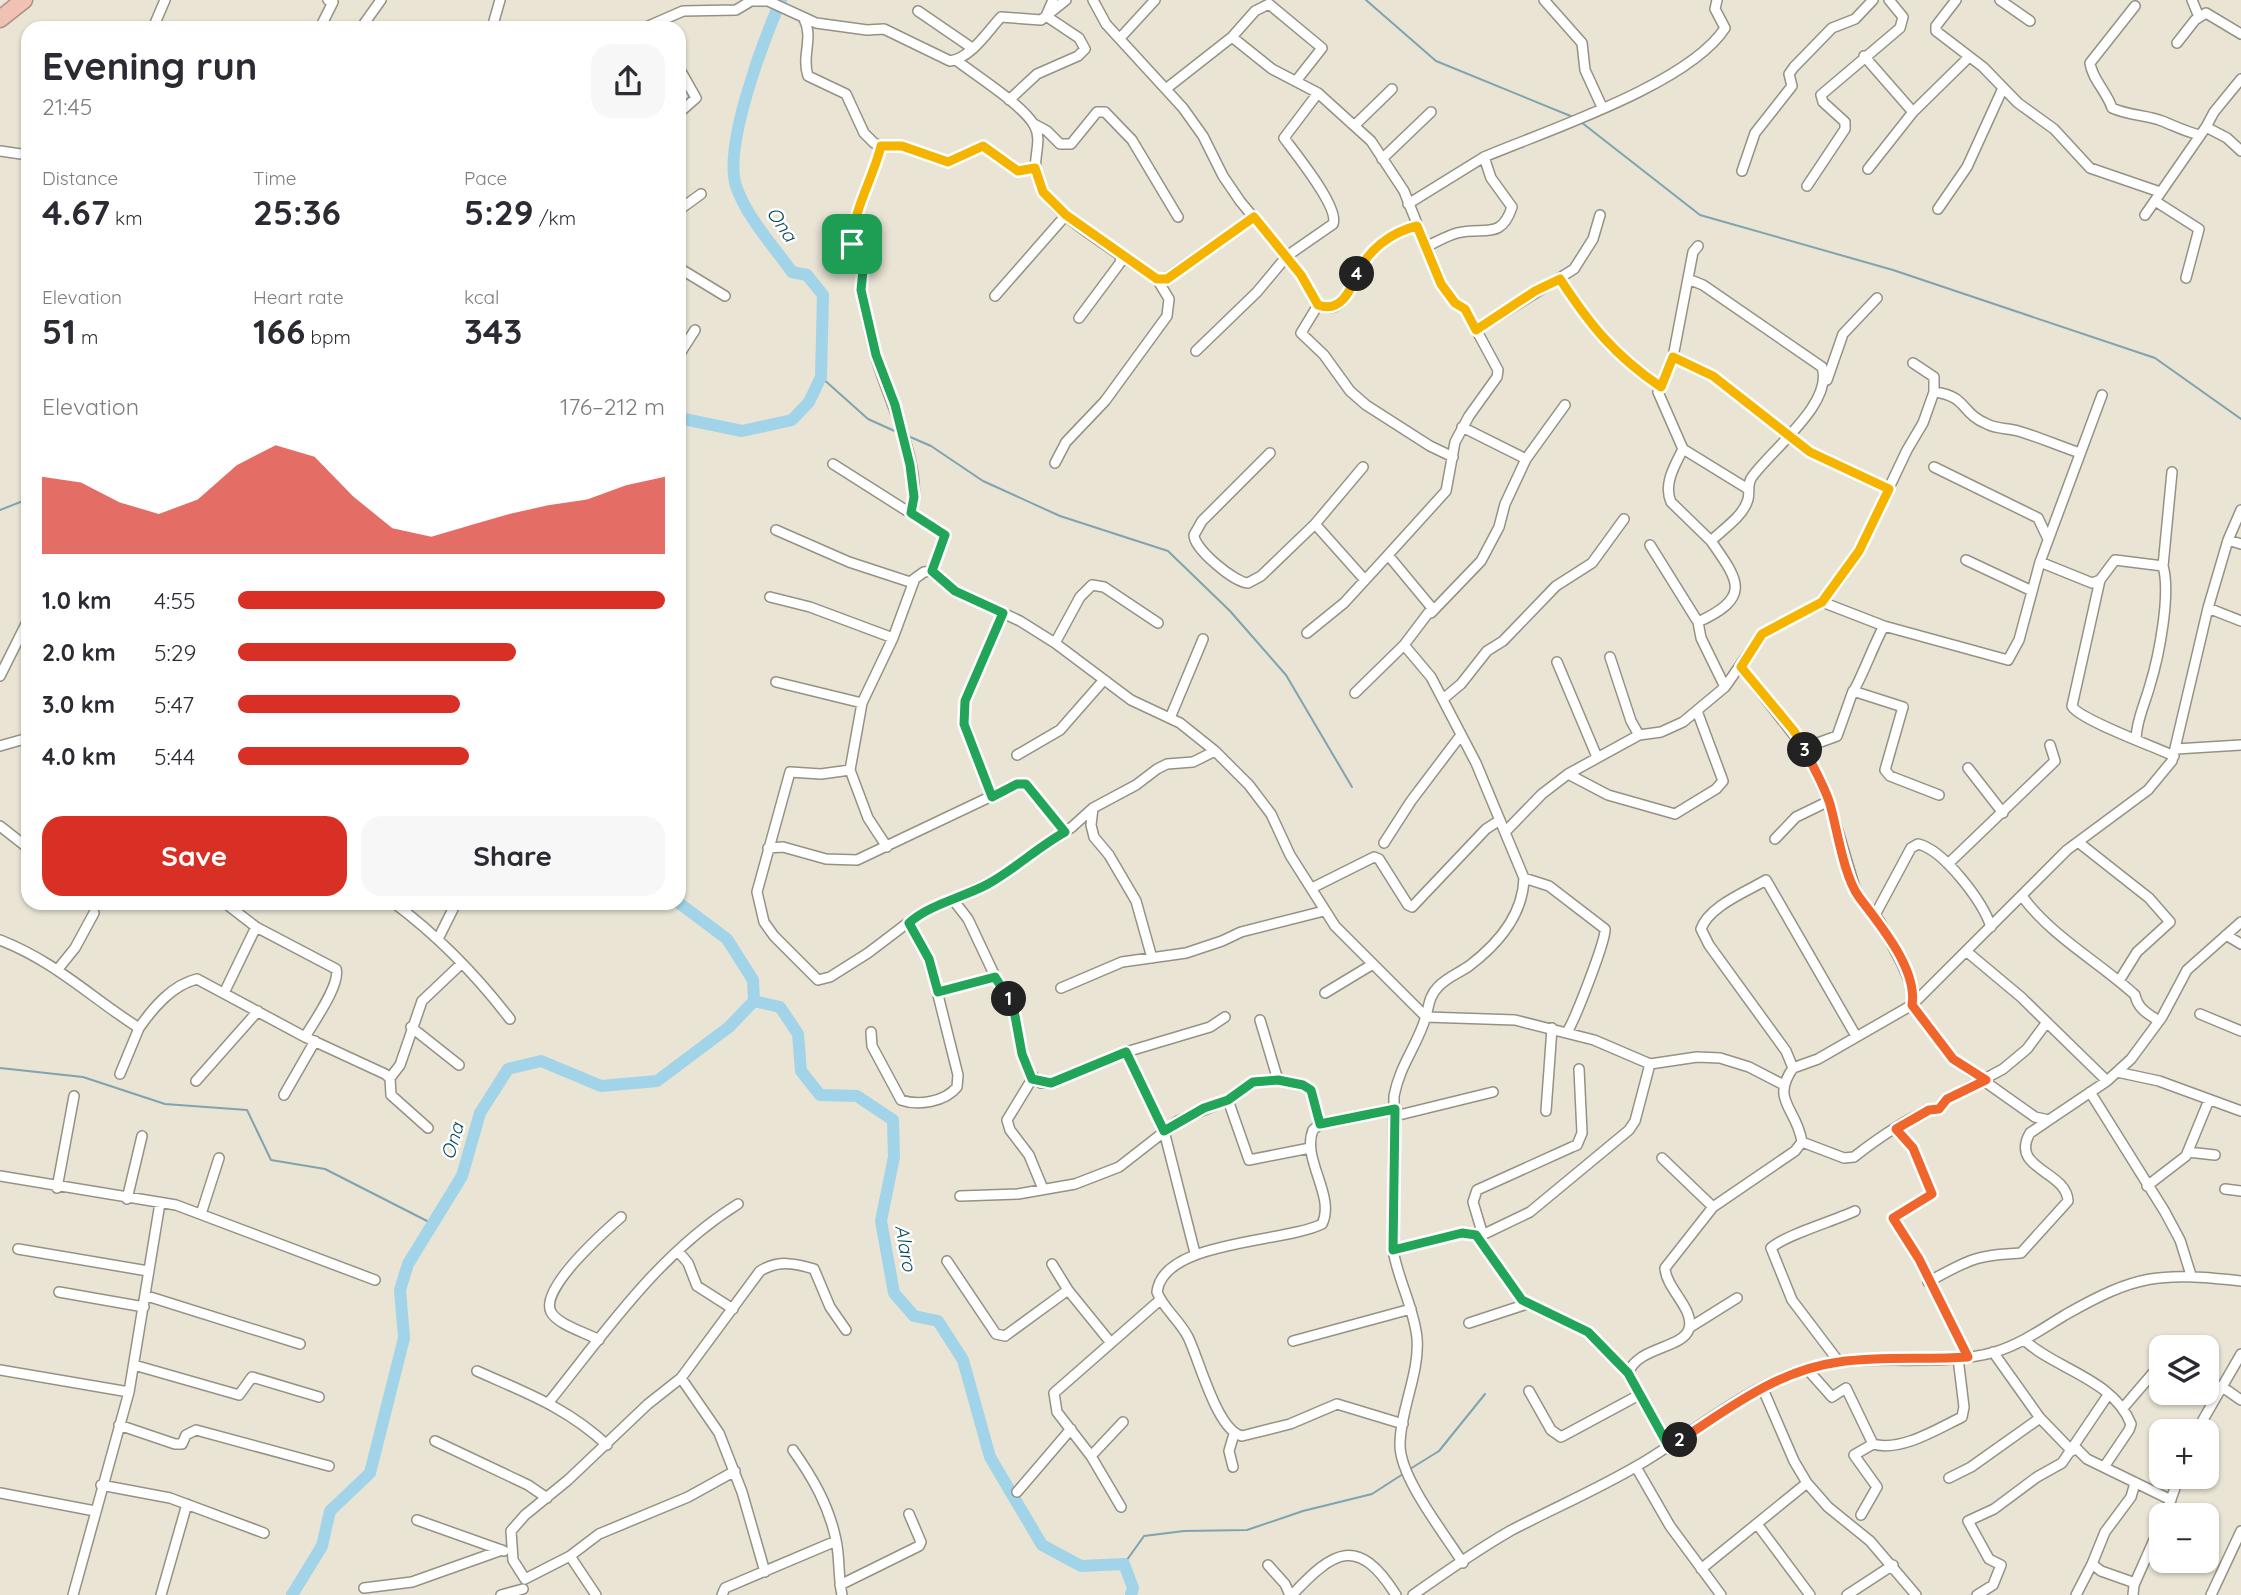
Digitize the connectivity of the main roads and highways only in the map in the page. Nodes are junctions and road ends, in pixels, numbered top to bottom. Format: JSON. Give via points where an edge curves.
{"nodes":[{"id":1,"x":22,"y":1,"type":"edge"},
{"id":2,"x":0,"y":19,"type":"edge"}],
"edges":[{"from":1,"to":2,"type":"highway"}]}
